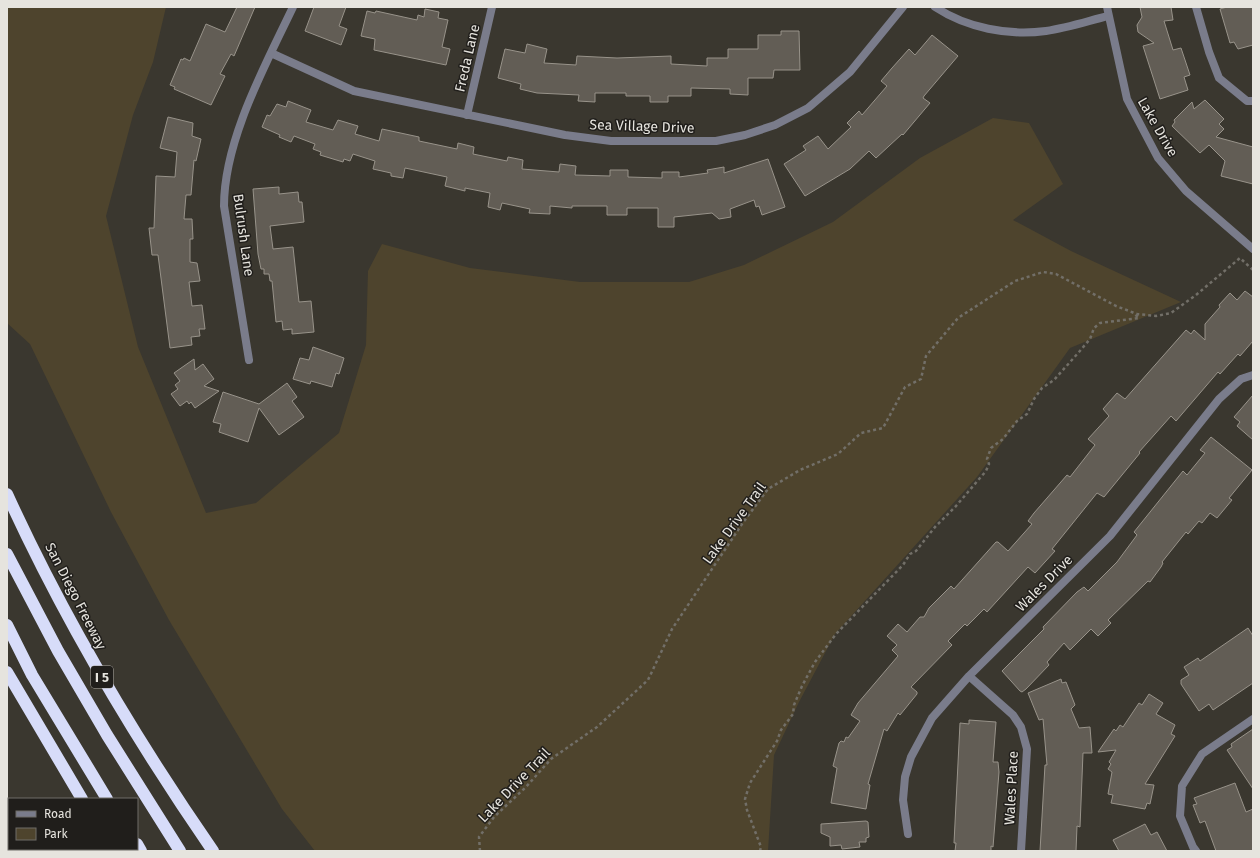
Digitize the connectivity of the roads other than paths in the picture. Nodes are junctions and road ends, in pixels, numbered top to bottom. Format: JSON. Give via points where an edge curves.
{"nodes":[{"id":1,"x":293,"y":7,"type":"edge"},
{"id":2,"x":492,"y":7,"type":"edge"},
{"id":3,"x":903,"y":7,"type":"edge"},
{"id":4,"x":935,"y":7,"type":"edge"},
{"id":5,"x":1107,"y":7,"type":"edge"},
{"id":6,"x":1196,"y":7,"type":"edge"},
{"id":7,"x":1108,"y":16,"type":"junction"},
{"id":8,"x":271,"y":53,"type":"junction"},
{"id":9,"x":1253,"y":101,"type":"edge"},
{"id":10,"x":467,"y":115,"type":"junction"},
{"id":11,"x":1253,"y":249,"type":"edge"},
{"id":12,"x":250,"y":360,"type":"dead end"},
{"id":13,"x":1253,"y":375,"type":"edge"},
{"id":14,"x":7,"y":494,"type":"edge"},
{"id":15,"x":7,"y":554,"type":"edge"},
{"id":16,"x":7,"y":625,"type":"edge"},
{"id":17,"x":7,"y":672,"type":"edge"},
{"id":18,"x":969,"y":676,"type":"junction"},
{"id":19,"x":1253,"y":718,"type":"edge"},
{"id":20,"x":81,"y":798,"type":"edge"},
{"id":21,"x":106,"y":798,"type":"edge"},
{"id":22,"x":908,"y":834,"type":"dead end"},
{"id":23,"x":180,"y":851,"type":"edge"},
{"id":24,"x":213,"y":851,"type":"edge"},
{"id":25,"x":1021,"y":851,"type":"edge"},
{"id":26,"x":1196,"y":851,"type":"edge"}],
"edges":[{"from":1,"to":8,"type":"street","name":"Bulrush Lane"},
{"from":2,"to":10,"type":"street","name":"Freda Lane"},
{"from":3,"to":10,"type":"street","name":"Sea Village Drive","via":[[850,72],[808,108],[775,125],[746,135],[716,141],[611,141],[565,135]]},
{"from":4,"to":7,"type":"street","via":[[950,17],[997,32],[1046,31]]},
{"from":5,"to":7,"type":"street","name":"Lake Drive"},
{"from":6,"to":9,"type":"street","via":[[1219,78],[1247,101]]},
{"from":7,"to":11,"type":"street","name":"Lake Drive","via":[[1127,99],[1158,158],[1186,191]]},
{"from":8,"to":10,"type":"street","name":"Sea Village Drive","via":[[354,91]]},
{"from":8,"to":12,"type":"street","name":"Bulrush Lane","via":[[235,137],[224,185],[224,206]]},
{"from":13,"to":18,"type":"street","name":"Wales Drive","via":[[1241,379],[1219,399],[1110,536]]},
{"from":14,"to":24,"type":"highway","name":"San Diego Freeway","number":"I 5","via":[[85,649],[168,787]]},
{"from":15,"to":23,"type":"highway","via":[[58,651]]},
{"from":16,"to":21,"type":"highway","via":[[32,675]]},
{"from":17,"to":20,"type":"highway"},
{"from":18,"to":22,"type":"street","name":"Wales Drive","via":[[932,718],[911,757],[905,777],[903,800]]},
{"from":18,"to":25,"type":"street","name":"Wales Place","via":[[1013,715],[1021,726],[1027,749]]},
{"from":19,"to":26,"type":"street","via":[[1202,754],[1182,786],[1180,816]]}]}
